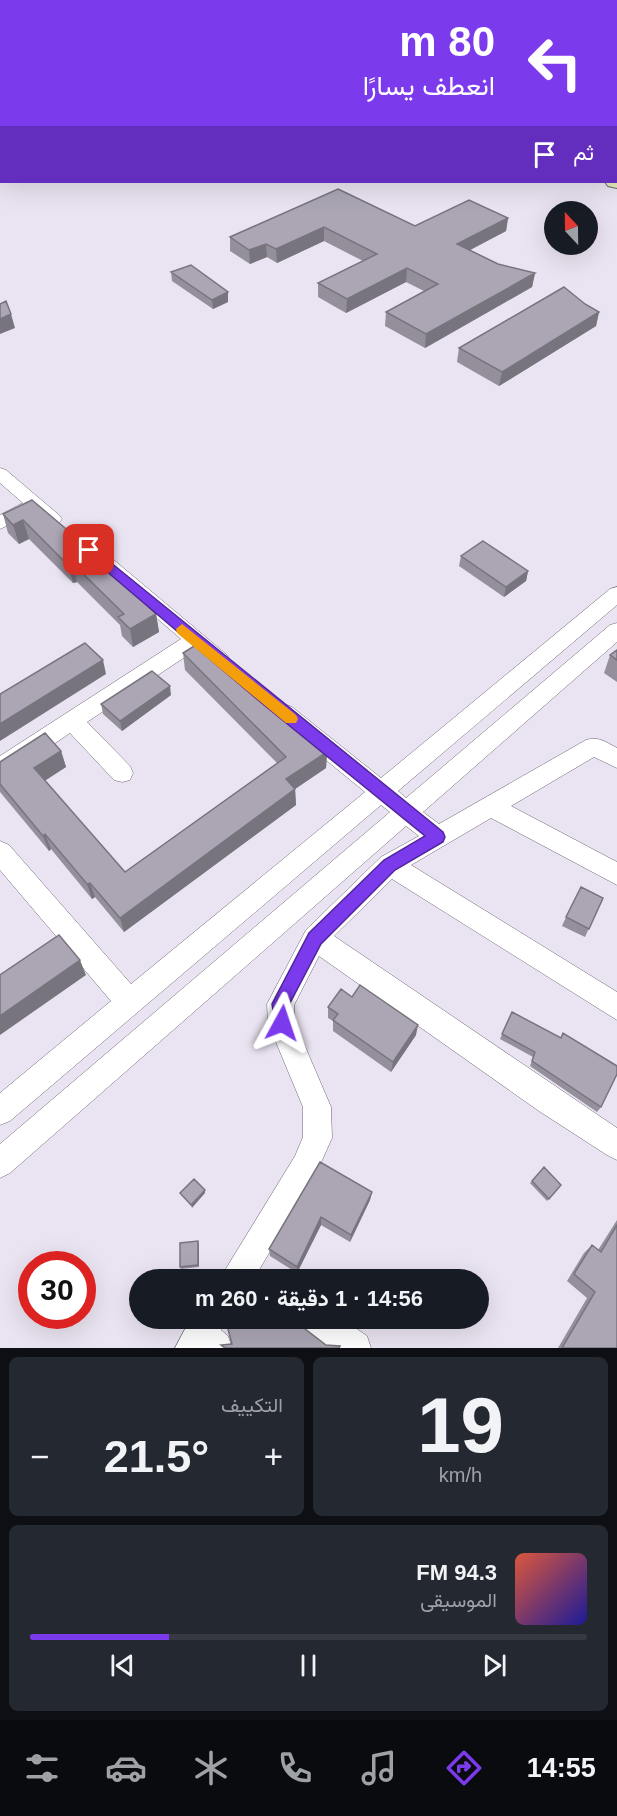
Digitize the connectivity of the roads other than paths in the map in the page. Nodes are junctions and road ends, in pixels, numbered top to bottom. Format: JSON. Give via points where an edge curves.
{"nodes":[{"id":1,"x":0,"y":474,"type":"edge"},
{"id":2,"x":36,"y":504,"type":"junction"},
{"id":3,"x":0,"y":523,"type":"edge"},
{"id":4,"x":617,"y":594,"type":"edge"},
{"id":5,"x":617,"y":630,"type":"edge"},
{"id":6,"x":195,"y":640,"type":"junction"},
{"id":7,"x":232,"y":671,"type":"edge"},
{"id":8,"x":269,"y":701,"type":"edge"},
{"id":9,"x":72,"y":721,"type":"junction"},
{"id":10,"x":605,"y":741,"type":"edge"},
{"id":11,"x":617,"y":759,"type":"edge"},
{"id":12,"x":0,"y":768,"type":"edge"},
{"id":13,"x":123,"y":773,"type":"dead end"},
{"id":14,"x":380,"y":793,"type":"junction"},
{"id":15,"x":490,"y":806,"type":"junction"},
{"id":16,"x":406,"y":812,"type":"junction"},
{"id":17,"x":437,"y":837,"type":"junction"},
{"id":18,"x":0,"y":852,"type":"edge"},
{"id":19,"x":390,"y":865,"type":"junction"},
{"id":20,"x":617,"y":874,"type":"edge"},
{"id":21,"x":315,"y":938,"type":"junction"},
{"id":22,"x":129,"y":1002,"type":"junction"},
{"id":23,"x":617,"y":1007,"type":"edge"},
{"id":24,"x":0,"y":1111,"type":"edge"},
{"id":25,"x":617,"y":1145,"type":"edge"},
{"id":26,"x":0,"y":1162,"type":"edge"},
{"id":27,"x":249,"y":1269,"type":"edge"},
{"id":28,"x":328,"y":1329,"type":"edge"},
{"id":29,"x":355,"y":1348,"type":"edge"}],
"edges":[{"from":1,"to":2,"type":"street"},
{"from":2,"to":3,"type":"street"},
{"from":2,"to":6,"type":"street"},
{"from":4,"to":14,"type":"street"},
{"from":5,"to":16,"type":"street"},
{"from":6,"to":7,"type":"street"},
{"from":6,"to":9,"type":"street"},
{"from":8,"to":14,"type":"street"},
{"from":9,"to":12,"type":"street"},
{"from":9,"to":13,"type":"street"},
{"from":10,"to":11,"type":"street"},
{"from":10,"to":15,"type":"street"},
{"from":14,"to":16,"type":"street"},
{"from":14,"to":22,"type":"street"},
{"from":15,"to":17,"type":"street"},
{"from":15,"to":20,"type":"street"},
{"from":16,"to":17,"type":"street"},
{"from":16,"to":26,"type":"street"},
{"from":17,"to":19,"type":"street"},
{"from":18,"to":22,"type":"street"},
{"from":19,"to":21,"type":"street"},
{"from":19,"to":23,"type":"street"},
{"from":21,"to":25,"type":"street"},
{"from":21,"to":27,"type":"street","via":[[280,1004],[282,1023],[317,1107],[317,1138]]},
{"from":22,"to":24,"type":"street"},
{"from":28,"to":29,"type":"street"}]}
